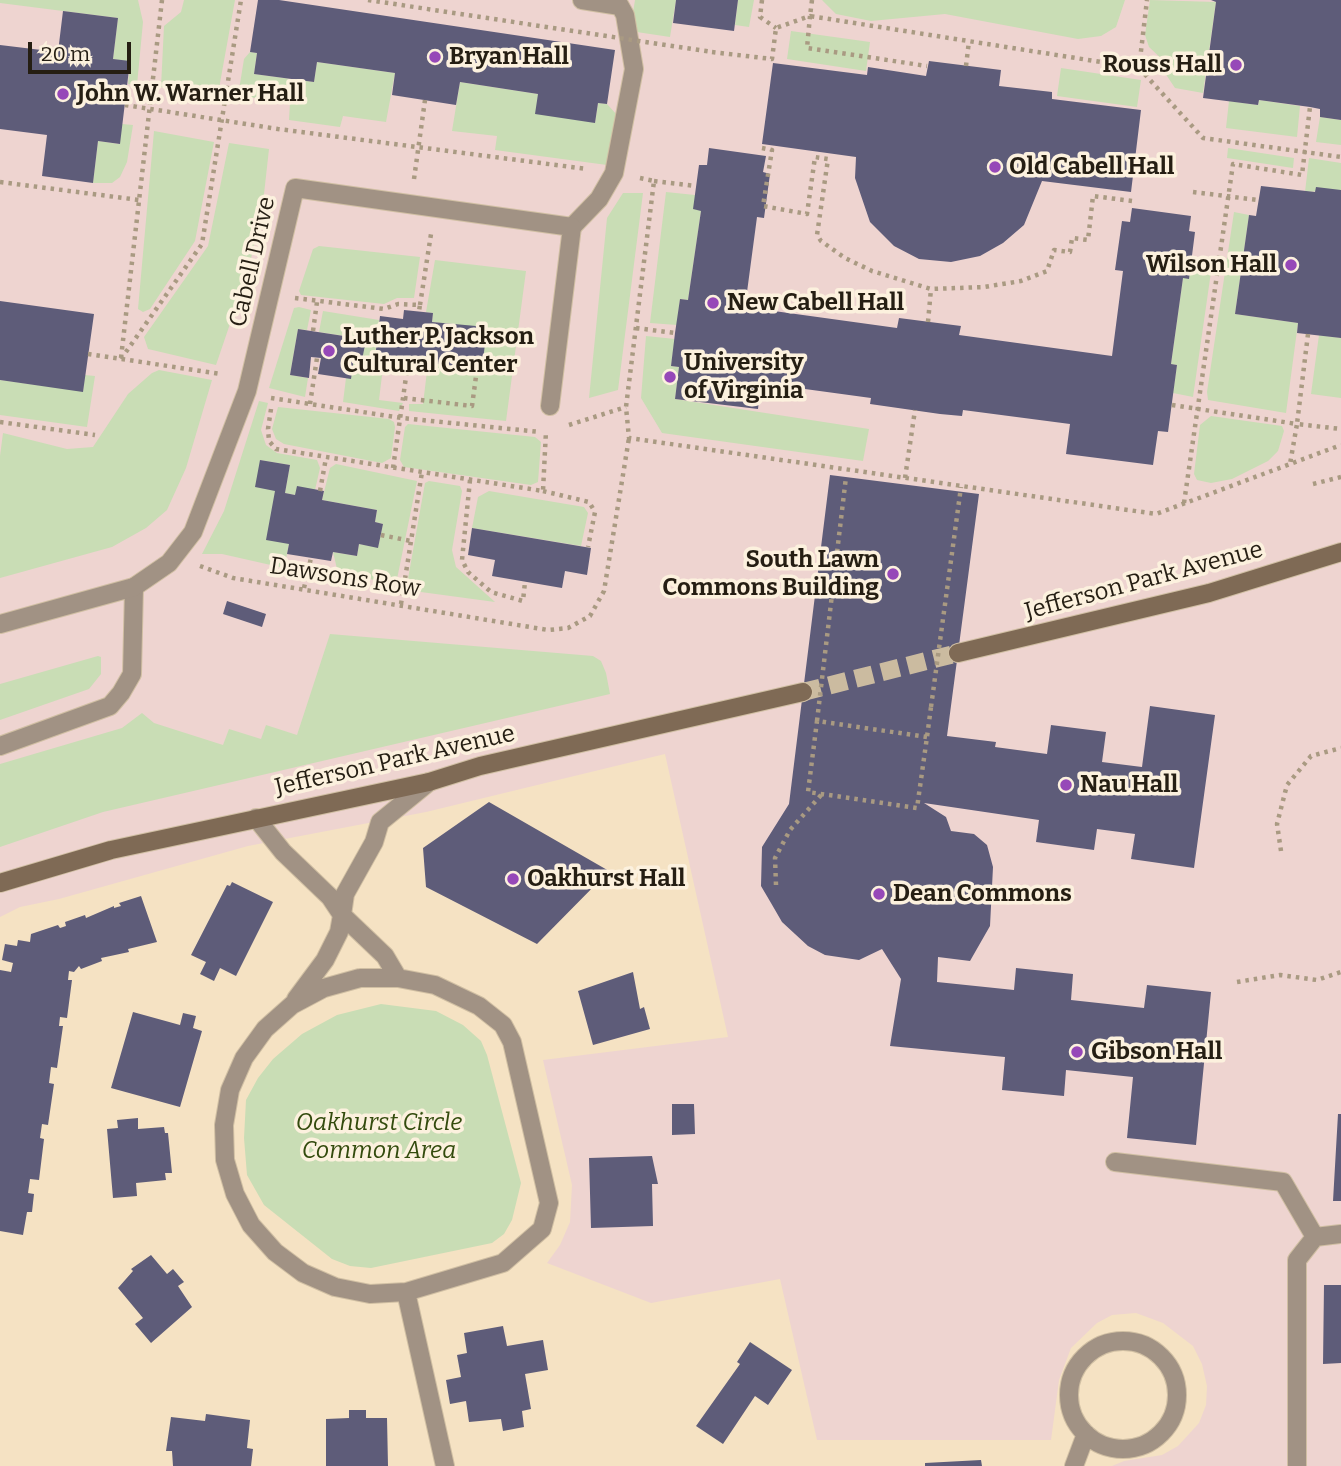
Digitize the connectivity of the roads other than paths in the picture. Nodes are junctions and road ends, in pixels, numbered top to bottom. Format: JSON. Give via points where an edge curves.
{"nodes":[{"id":1,"x":582,"y":0,"type":"edge"},
{"id":2,"x":572,"y":227,"type":"junction"},
{"id":3,"x":550,"y":406,"type":"road end"},
{"id":4,"x":1341,"y":552,"type":"edge"},
{"id":5,"x":134,"y":587,"type":"junction"},
{"id":6,"x":0,"y":624,"type":"edge"},
{"id":7,"x":958,"y":653,"type":"tunnel mouth"},
{"id":8,"x":803,"y":692,"type":"tunnel mouth"},
{"id":9,"x":0,"y":746,"type":"edge"},
{"id":10,"x":429,"y":782,"type":"junction"},
{"id":11,"x":256,"y":818,"type":"junction"},
{"id":12,"x":0,"y":883,"type":"edge"},
{"id":13,"x":342,"y":915,"type":"junction"},
{"id":14,"x":398,"y":978,"type":"junction"},
{"id":15,"x":292,"y":1005,"type":"junction"},
{"id":16,"x":1115,"y":1162,"type":"dead end"},
{"id":17,"x":1341,"y":1234,"type":"edge"},
{"id":18,"x":1315,"y":1237,"type":"junction"},
{"id":19,"x":406,"y":1292,"type":"junction"},
{"id":20,"x":1086,"y":1434,"type":"junction"},
{"id":21,"x":445,"y":1466,"type":"edge"},
{"id":22,"x":1074,"y":1466,"type":"edge"},
{"id":23,"x":1297,"y":1466,"type":"edge"}],
"edges":[{"from":1,"to":2,"type":"street","via":[[620,6],[634,69],[614,173]]},
{"from":2,"to":3,"type":"street"},
{"from":2,"to":5,"type":"street","name":"Cabell Drive","via":[[295,188],[247,391],[193,532],[169,563]]},
{"from":4,"to":7,"type":"main road","name":"Jefferson Park Avenue","via":[[1209,593]]},
{"from":5,"to":6,"type":"street","name":"Cabell Drive"},
{"from":5,"to":9,"type":"street","via":[[132,674],[121,693],[110,706]]},
{"from":8,"to":10,"type":"main road","name":"Jefferson Park Avenue","via":[[480,766]]},
{"from":10,"to":11,"type":"main road","name":"Jefferson Park Avenue"},
{"from":10,"to":13,"type":"street","via":[[380,822],[345,894]]},
{"from":11,"to":12,"type":"main road","name":"Jefferson Park Avenue","via":[[111,850]]},
{"from":11,"to":13,"type":"street"},
{"from":13,"to":14,"type":"street","via":[[385,956]]},
{"from":13,"to":15,"type":"street","via":[[325,960]]},
{"from":14,"to":15,"type":"street","via":[[348,981]]},
{"from":14,"to":19,"type":"street","via":[[435,985],[479,1006],[503,1025],[512,1042],[549,1203],[542,1229],[503,1263]]},
{"from":15,"to":19,"type":"street","via":[[265,1029],[244,1058],[230,1090],[225,1160],[235,1194],[251,1225],[275,1252],[303,1273],[335,1287],[370,1294]]},
{"from":16,"to":18,"type":"street","via":[[1283,1182]]},
{"from":17,"to":18,"type":"street"},
{"from":18,"to":23,"type":"street","via":[[1297,1260]]},
{"from":19,"to":21,"type":"street"},
{"from":20,"to":20,"type":"street","via":[[1118,1448],[1151,1441],[1165,1430],[1174,1415],[1176,1380],[1156,1351],[1121,1341],[1088,1354],[1077,1367],[1070,1403]]},
{"from":20,"to":22,"type":"street"}]}
